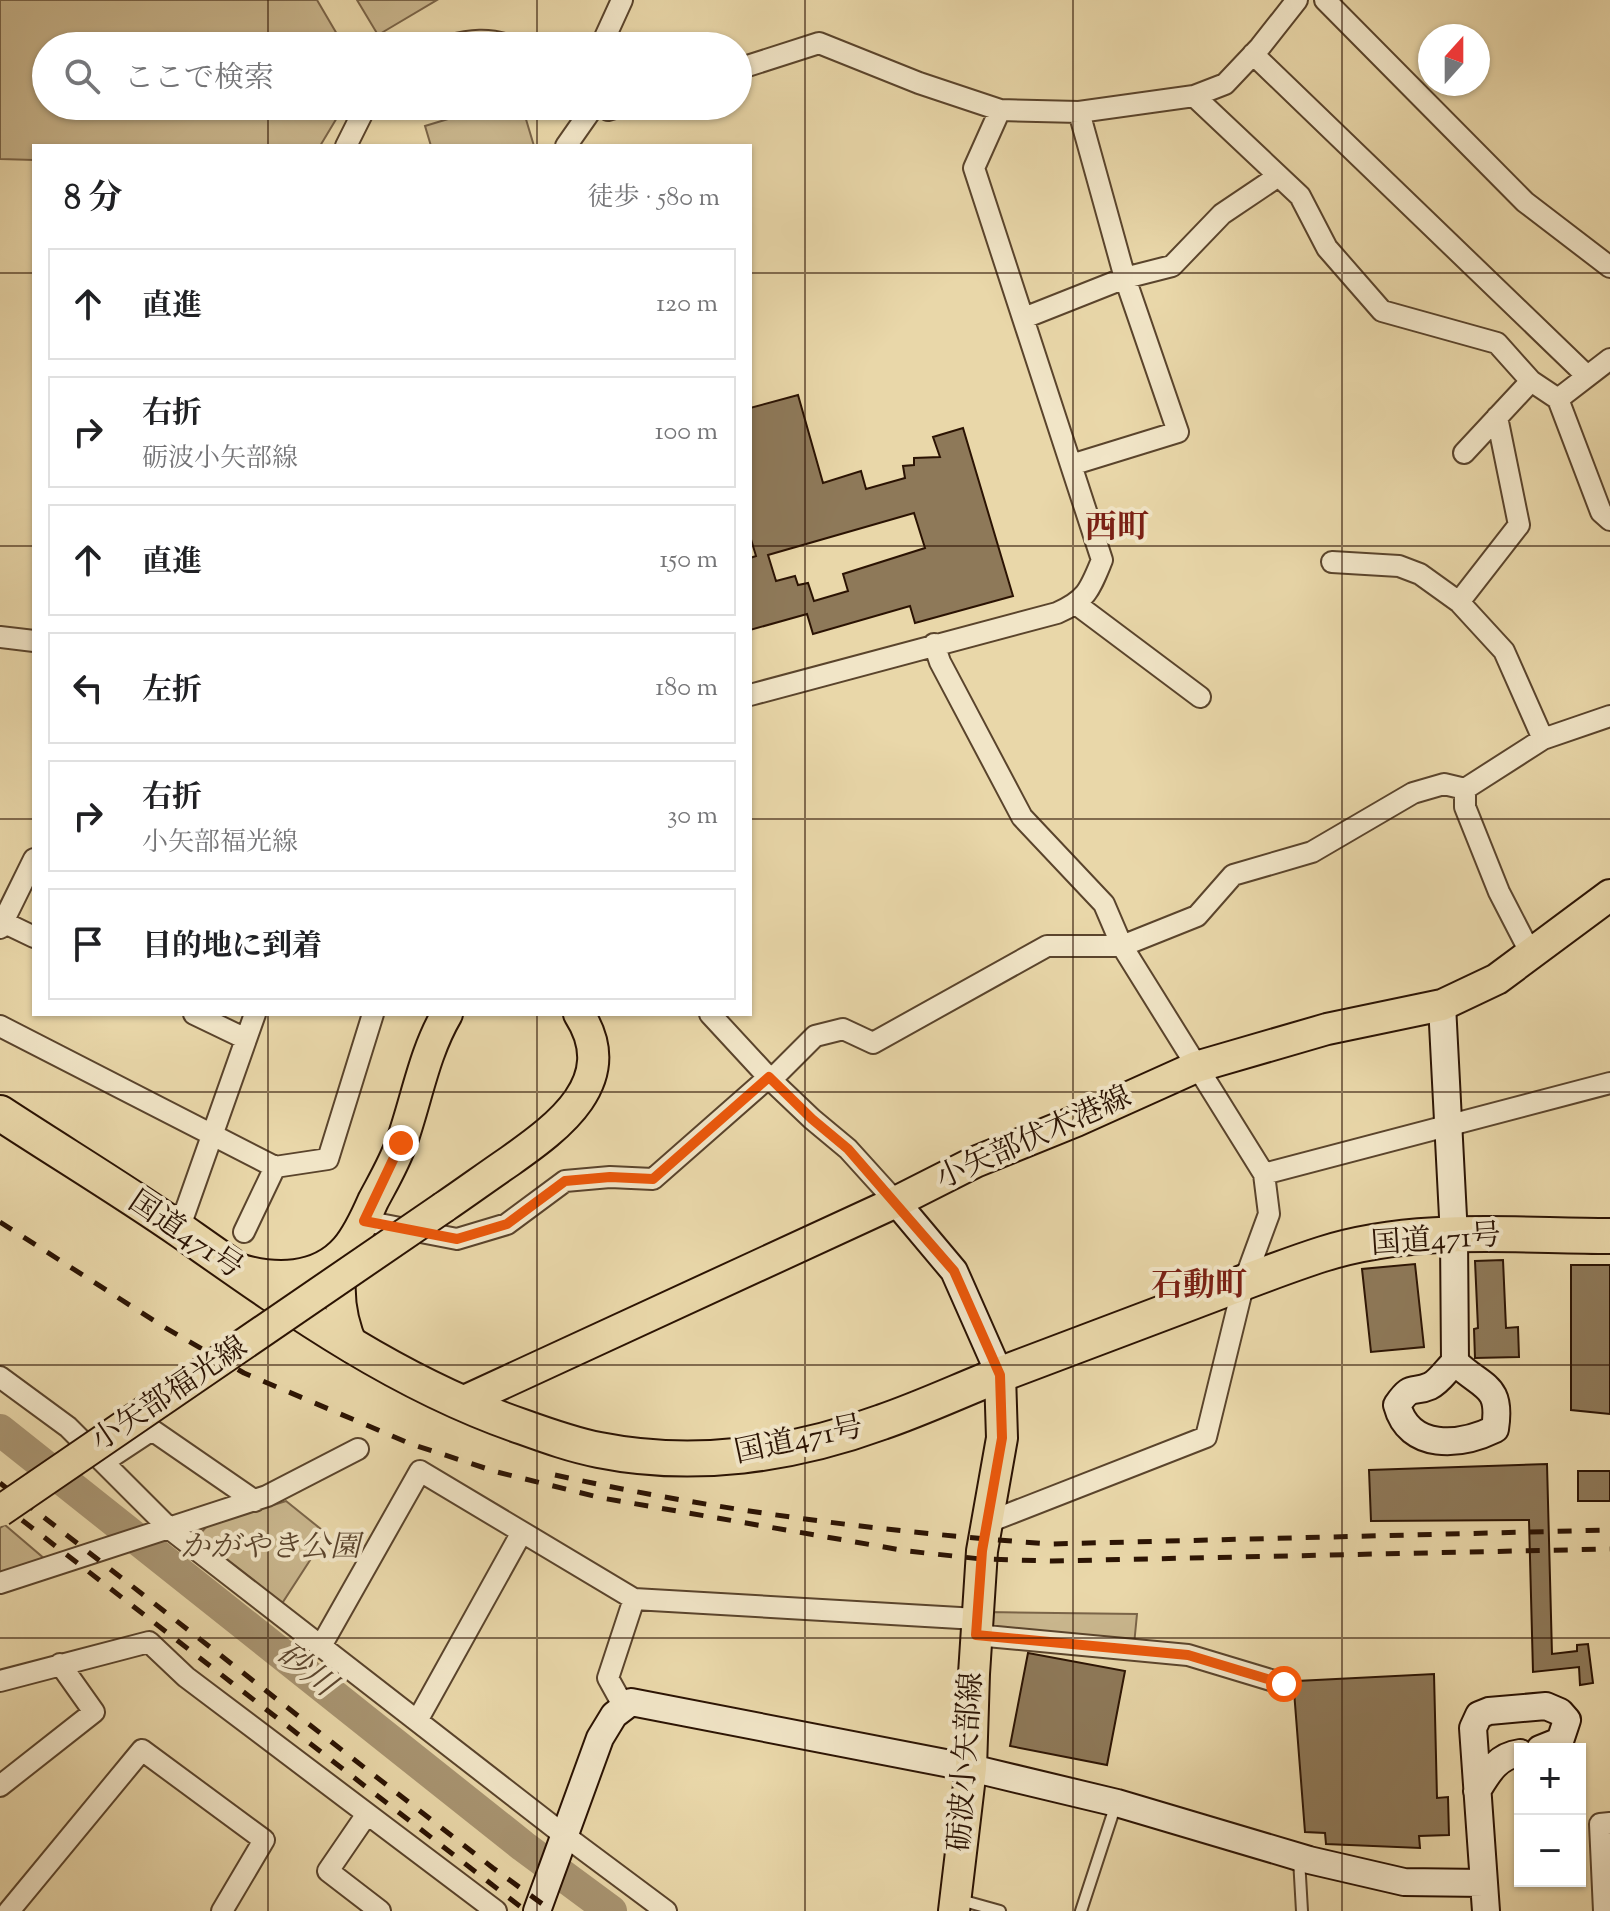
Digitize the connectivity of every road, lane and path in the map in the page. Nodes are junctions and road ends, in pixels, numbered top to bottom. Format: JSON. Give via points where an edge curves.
{"nodes":[{"id":1,"x":622,"y":0,"type":"edge"},
{"id":2,"x":1297,"y":0,"type":"edge"},
{"id":3,"x":1325,"y":0,"type":"edge"},
{"id":4,"x":607,"y":32,"type":"edge"},
{"id":5,"x":1253,"y":54,"type":"junction"},
{"id":6,"x":752,"y":65,"type":"edge"},
{"id":7,"x":1194,"y":96,"type":"junction"},
{"id":8,"x":1000,"y":110,"type":"junction"},
{"id":9,"x":1079,"y":112,"type":"junction"},
{"id":10,"x":359,"y":120,"type":"edge"},
{"id":11,"x":584,"y":120,"type":"edge"},
{"id":12,"x":347,"y":144,"type":"edge"},
{"id":13,"x":567,"y":144,"type":"edge"},
{"id":14,"x":1277,"y":177,"type":"junction"},
{"id":15,"x":1610,"y":267,"type":"edge"},
{"id":16,"x":1125,"y":278,"type":"junction"},
{"id":17,"x":1024,"y":318,"type":"junction"},
{"id":18,"x":1610,"y":359,"type":"edge"},
{"id":19,"x":1586,"y":375,"type":"junction"},
{"id":20,"x":1531,"y":381,"type":"junction"},
{"id":21,"x":1558,"y":399,"type":"junction"},
{"id":22,"x":1497,"y":417,"type":"junction"},
{"id":23,"x":1464,"y":453,"type":"dead end"},
{"id":24,"x":1071,"y":465,"type":"junction"},
{"id":25,"x":1610,"y":520,"type":"edge"},
{"id":26,"x":1332,"y":562,"type":"dead end"},
{"id":27,"x":1459,"y":602,"type":"junction"},
{"id":28,"x":1076,"y":604,"type":"junction"},
{"id":29,"x":0,"y":637,"type":"edge"},
{"id":30,"x":32,"y":641,"type":"edge"},
{"id":31,"x":934,"y":644,"type":"junction"},
{"id":32,"x":752,"y":694,"type":"edge"},
{"id":33,"x":1200,"y":697,"type":"dead end"},
{"id":34,"x":1610,"y":716,"type":"edge"},
{"id":35,"x":1543,"y":739,"type":"junction"},
{"id":36,"x":1465,"y":789,"type":"junction"},
{"id":37,"x":32,"y":863,"type":"edge"},
{"id":38,"x":1610,"y":895,"type":"edge"},
{"id":39,"x":2,"y":925,"type":"edge"},
{"id":40,"x":32,"y":936,"type":"edge"},
{"id":41,"x":1122,"y":946,"type":"junction"},
{"id":42,"x":1531,"y":954,"type":"junction"},
{"id":43,"x":1442,"y":1005,"type":"junction"},
{"id":44,"x":198,"y":1016,"type":"edge"},
{"id":45,"x":254,"y":1016,"type":"edge"},
{"id":46,"x":372,"y":1016,"type":"edge"},
{"id":47,"x":446,"y":1016,"type":"edge"},
{"id":48,"x":580,"y":1016,"type":"edge"},
{"id":49,"x":712,"y":1016,"type":"edge"},
{"id":50,"x":0,"y":1026,"type":"edge"},
{"id":51,"x":246,"y":1039,"type":"junction"},
{"id":52,"x":1196,"y":1067,"type":"junction"},
{"id":53,"x":770,"y":1079,"type":"junction"},
{"id":54,"x":1610,"y":1083,"type":"edge"},
{"id":55,"x":0,"y":1113,"type":"edge"},
{"id":56,"x":1449,"y":1126,"type":"junction"},
{"id":57,"x":213,"y":1136,"type":"junction"},
{"id":58,"x":275,"y":1167,"type":"junction"},
{"id":59,"x":1264,"y":1174,"type":"junction"},
{"id":60,"x":896,"y":1202,"type":"junction"},
{"id":61,"x":364,"y":1221,"type":"junction"},
{"id":62,"x":179,"y":1229,"type":"junction"},
{"id":63,"x":244,"y":1232,"type":"dead end"},
{"id":64,"x":1454,"y":1236,"type":"junction"},
{"id":65,"x":1610,"y":1236,"type":"edge"},
{"id":66,"x":346,"y":1249,"type":"junction"},
{"id":67,"x":232,"y":1267,"type":"junction"},
{"id":68,"x":1244,"y":1282,"type":"junction"},
{"id":69,"x":353,"y":1348,"type":"junction"},
{"id":70,"x":1455,"y":1362,"type":"dead end"},
{"id":71,"x":1000,"y":1375,"type":"junction"},
{"id":72,"x":0,"y":1377,"type":"edge"},
{"id":73,"x":460,"y":1403,"type":"junction"},
{"id":74,"x":358,"y":1449,"type":"dead end"},
{"id":75,"x":105,"y":1461,"type":"junction"},
{"id":76,"x":255,"y":1501,"type":"junction"},
{"id":77,"x":0,"y":1511,"type":"edge"},
{"id":78,"x":986,"y":1523,"type":"junction"},
{"id":79,"x":170,"y":1529,"type":"junction"},
{"id":80,"x":522,"y":1532,"type":"junction"},
{"id":81,"x":0,"y":1583,"type":"edge"},
{"id":82,"x":634,"y":1599,"type":"junction"},
{"id":83,"x":976,"y":1627,"type":"junction"},
{"id":84,"x":321,"y":1646,"type":"junction"},
{"id":85,"x":60,"y":1664,"type":"junction"},
{"id":86,"x":0,"y":1681,"type":"edge"},
{"id":87,"x":1284,"y":1684,"type":"dead end"},
{"id":88,"x":624,"y":1707,"type":"junction"},
{"id":89,"x":417,"y":1721,"type":"junction"},
{"id":90,"x":1555,"y":1743,"type":"edge"},
{"id":91,"x":1496,"y":1749,"type":"edge"},
{"id":92,"x":971,"y":1768,"type":"junction"},
{"id":93,"x":0,"y":1786,"type":"edge"},
{"id":94,"x":1477,"y":1791,"type":"junction"},
{"id":95,"x":1117,"y":1803,"type":"junction"},
{"id":96,"x":367,"y":1814,"type":"junction"},
{"id":97,"x":1610,"y":1823,"type":"edge"},
{"id":98,"x":564,"y":1835,"type":"junction"},
{"id":99,"x":1299,"y":1857,"type":"junction"},
{"id":100,"x":1484,"y":1883,"type":"junction"},
{"id":101,"x":955,"y":1904,"type":"edge"},
{"id":102,"x":9,"y":1911,"type":"edge"},
{"id":103,"x":222,"y":1911,"type":"edge"},
{"id":104,"x":380,"y":1911,"type":"edge"},
{"id":105,"x":496,"y":1911,"type":"edge"},
{"id":106,"x":537,"y":1911,"type":"edge"},
{"id":107,"x":666,"y":1911,"type":"edge"},
{"id":108,"x":1000,"y":1911,"type":"edge"},
{"id":109,"x":1081,"y":1911,"type":"edge"},
{"id":110,"x":1302,"y":1911,"type":"edge"},
{"id":111,"x":1486,"y":1911,"type":"edge"},
{"id":112,"x":1604,"y":1911,"type":"edge"}],
"edges":[{"from":1,"to":4,"type":"street"},
{"from":2,"to":5,"type":"street"},
{"from":3,"to":15,"type":"street","via":[[1525,202]]},
{"from":5,"to":7,"type":"street","via":[[1225,84]]},
{"from":5,"to":19,"type":"street"},
{"from":6,"to":8,"type":"street","via":[[819,43]]},
{"from":7,"to":9,"type":"street"},
{"from":7,"to":14,"type":"street"},
{"from":8,"to":9,"type":"street"},
{"from":8,"to":17,"type":"street","via":[[974,168]]},
{"from":9,"to":16,"type":"street"},
{"from":10,"to":12,"type":"street"},
{"from":11,"to":13,"type":"street"},
{"from":14,"to":16,"type":"street","via":[[1222,214],[1172,266]]},
{"from":14,"to":20,"type":"street","via":[[1300,196],[1327,248],[1382,311],[1497,343]]},
{"from":16,"to":17,"type":"street"},
{"from":16,"to":24,"type":"street","via":[[1178,432]]},
{"from":17,"to":24,"type":"street"},
{"from":18,"to":19,"type":"street"},
{"from":19,"to":21,"type":"street"},
{"from":20,"to":21,"type":"street"},
{"from":20,"to":22,"type":"street"},
{"from":21,"to":25,"type":"street","via":[[1601,512]]},
{"from":22,"to":23,"type":"street"},
{"from":22,"to":27,"type":"street","via":[[1519,525]]},
{"from":24,"to":28,"type":"street","via":[[1102,560],[1089,592]]},
{"from":26,"to":27,"type":"street","via":[[1399,566]]},
{"from":27,"to":35,"type":"street","via":[[1504,651]]},
{"from":28,"to":31,"type":"street"},
{"from":28,"to":33,"type":"street"},
{"from":29,"to":30,"type":"street"},
{"from":31,"to":32,"type":"street"},
{"from":31,"to":41,"type":"street","via":[[1022,817],[1104,904]]},
{"from":34,"to":35,"type":"street"},
{"from":35,"to":36,"type":"street"},
{"from":36,"to":41,"type":"street","via":[[1444,784],[1413,793],[1312,852],[1233,875],[1197,916]]},
{"from":36,"to":42,"type":"street","via":[[1465,807]]},
{"from":37,"to":39,"type":"street"},
{"from":38,"to":42,"type":"main road","name":"小矢部伏木港線"},
{"from":39,"to":40,"type":"street"},
{"from":41,"to":52,"type":"street"},
{"from":41,"to":53,"type":"street","via":[[1047,946],[873,1043],[843,1029],[815,1036]]},
{"from":42,"to":43,"type":"main road","name":"小矢部伏木港線","via":[[1497,979]]},
{"from":43,"to":52,"type":"main road","name":"小矢部伏木港線","via":[[1327,1029]]},
{"from":43,"to":56,"type":"street"},
{"from":44,"to":51,"type":"street"},
{"from":45,"to":51,"type":"street"},
{"from":46,"to":58,"type":"street","via":[[328,1159]]},
{"from":47,"to":61,"type":"main road","via":[[401,1143]]},
{"from":48,"to":77,"type":"main road","name":"小矢部福光線","bridge":true,"via":[[591,1042],[589,1079],[583,1096],[561,1123]]},
{"from":49,"to":53,"type":"street"},
{"from":50,"to":57,"type":"street"},
{"from":51,"to":57,"type":"street"},
{"from":52,"to":59,"type":"street"},
{"from":52,"to":60,"type":"main road","name":"小矢部伏木港線","via":[[975,1162]]},
{"from":53,"to":60,"type":"street","via":[[848,1149]]},
{"from":53,"to":61,"type":"street","via":[[653,1179],[565,1181],[507,1224],[457,1239]]},
{"from":54,"to":56,"type":"street"},
{"from":55,"to":62,"type":"highway","name":"国道471号"},
{"from":56,"to":59,"type":"street"},
{"from":56,"to":64,"type":"street"},
{"from":57,"to":58,"type":"street"},
{"from":57,"to":62,"type":"street"},
{"from":58,"to":63,"type":"street"},
{"from":59,"to":68,"type":"street","via":[[1269,1214]]},
{"from":60,"to":71,"type":"street","via":[[954,1271]]},
{"from":60,"to":73,"type":"main road","name":"小矢部伏木港線"},
{"from":61,"to":66,"type":"main road"},
{"from":62,"to":67,"type":"highway","name":"国道471号"},
{"from":64,"to":65,"type":"highway","name":"国道471号"},
{"from":64,"to":68,"type":"highway","name":"国道471号","via":[[1386,1239]]},
{"from":64,"to":70,"type":"street"},
{"from":66,"to":67,"type":"main road","via":[[296,1276],[256,1275]]},
{"from":66,"to":69,"type":"main road","via":[[340,1291]]},
{"from":67,"to":69,"type":"highway","name":"国道471号"},
{"from":68,"to":71,"type":"highway","name":"国道471号"},
{"from":68,"to":78,"type":"street","via":[[1206,1437]]},
{"from":69,"to":73,"type":"highway","name":"国道471号"},
{"from":71,"to":73,"type":"highway","name":"国道471号","via":[[830,1440],[734,1457],[673,1458],[596,1450]]},
{"from":71,"to":78,"type":"main road","name":"砺波小矢部線","via":[[1002,1438]]},
{"from":72,"to":75,"type":"street"},
{"from":74,"to":76,"type":"street"},
{"from":75,"to":76,"type":"street","via":[[152,1430]]},
{"from":75,"to":79,"type":"street"},
{"from":76,"to":79,"type":"street"},
{"from":78,"to":83,"type":"main road","name":"砺波小矢部線"},
{"from":79,"to":81,"type":"street"},
{"from":79,"to":84,"type":"street"},
{"from":80,"to":82,"type":"street"},
{"from":80,"to":84,"type":"street","via":[[420,1471]]},
{"from":80,"to":89,"type":"street"},
{"from":82,"to":83,"type":"street"},
{"from":82,"to":88,"type":"street","via":[[608,1678]]},
{"from":83,"to":87,"type":"street","via":[[1188,1655]]},
{"from":83,"to":92,"type":"main road","name":"砺波小矢部線"},
{"from":84,"to":89,"type":"street"},
{"from":85,"to":86,"type":"street"},
{"from":85,"to":93,"type":"street","via":[[94,1712]]},
{"from":85,"to":96,"type":"street","via":[[149,1642],[186,1677]]},
{"from":88,"to":92,"type":"street","via":[[631,1702],[653,1705]]},
{"from":88,"to":98,"type":"street","via":[[600,1738]]},
{"from":89,"to":98,"type":"street"},
{"from":90,"to":91,"type":"street","via":[[1567,1720],[1560,1712],[1546,1706],[1489,1711],[1479,1715],[1473,1728]]},
{"from":91,"to":94,"type":"street"},
{"from":91,"to":94,"type":"street","via":[[1493,1766]]},
{"from":92,"to":95,"type":"street"},
{"from":92,"to":101,"type":"main road","name":"砺波小矢部線"},
{"from":94,"to":100,"type":"street"},
{"from":95,"to":99,"type":"street"},
{"from":95,"to":109,"type":"lane"},
{"from":96,"to":104,"type":"street","via":[[328,1871]]},
{"from":96,"to":105,"type":"street"},
{"from":97,"to":112,"type":"street","via":[[1600,1824]]},
{"from":98,"to":106,"type":"street"},
{"from":98,"to":107,"type":"street"},
{"from":99,"to":100,"type":"street","via":[[1404,1882]]},
{"from":99,"to":110,"type":"lane"},
{"from":100,"to":111,"type":"street"},
{"from":101,"to":108,"type":"lane"},
{"from":102,"to":103,"type":"street","via":[[142,1750],[264,1840]]}]}
